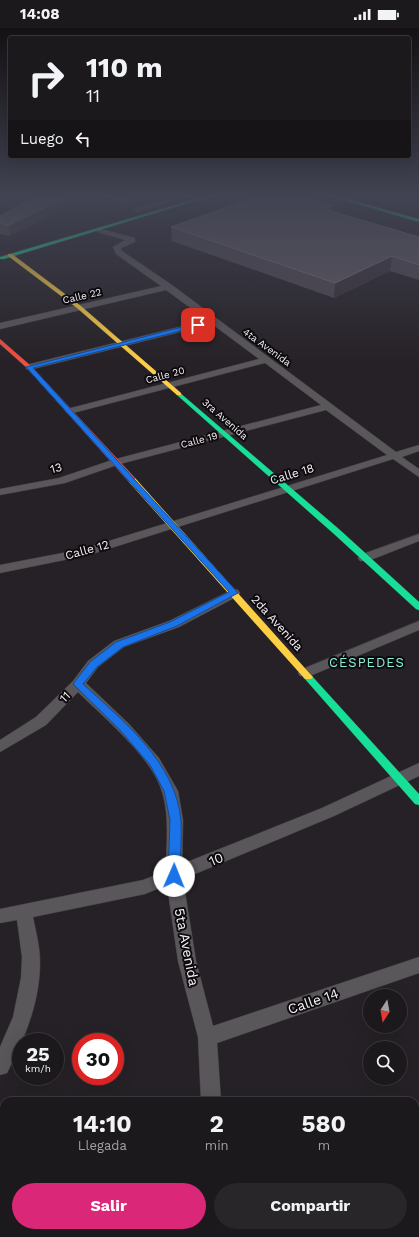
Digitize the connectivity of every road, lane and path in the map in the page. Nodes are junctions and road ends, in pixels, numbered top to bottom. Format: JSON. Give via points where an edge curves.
{"nodes":[{"id":1,"x":26,"y":251,"type":"edge"},
{"id":2,"x":119,"y":251,"type":"edge"},
{"id":3,"x":10,"y":256,"type":"junction"},
{"id":4,"x":0,"y":258,"type":"edge"},
{"id":5,"x":169,"y":287,"type":"junction"},
{"id":6,"x":79,"y":307,"type":"junction"},
{"id":7,"x":213,"y":321,"type":"junction"},
{"id":8,"x":0,"y":326,"type":"edge"},
{"id":9,"x":0,"y":340,"type":"edge"},
{"id":10,"x":120,"y":343,"type":"junction"},
{"id":11,"x":267,"y":360,"type":"junction"},
{"id":12,"x":29,"y":367,"type":"junction"},
{"id":13,"x":169,"y":385,"type":"junction"},
{"id":14,"x":329,"y":406,"type":"junction"},
{"id":15,"x":70,"y":411,"type":"junction"},
{"id":16,"x":224,"y":433,"type":"junction"},
{"id":17,"x":419,"y":448,"type":"edge"},
{"id":18,"x":395,"y":455,"type":"junction"},
{"id":19,"x":116,"y":462,"type":"junction"},
{"id":20,"x":419,"y":474,"type":"edge"},
{"id":21,"x":288,"y":489,"type":"junction"},
{"id":22,"x":0,"y":492,"type":"edge"},
{"id":23,"x":172,"y":524,"type":"junction"},
{"id":24,"x":419,"y":537,"type":"edge"},
{"id":25,"x":364,"y":558,"type":"junction"},
{"id":26,"x":0,"y":570,"type":"edge"},
{"id":27,"x":234,"y":593,"type":"junction"},
{"id":28,"x":419,"y":607,"type":"edge"},
{"id":29,"x":419,"y":625,"type":"edge"},
{"id":30,"x":305,"y":673,"type":"junction"},
{"id":31,"x":78,"y":684,"type":"junction"},
{"id":32,"x":0,"y":748,"type":"edge"},
{"id":33,"x":419,"y":769,"type":"edge"},
{"id":34,"x":399,"y":779,"type":"junction"},
{"id":35,"x":419,"y":800,"type":"edge"},
{"id":36,"x":174,"y":876,"type":"junction"},
{"id":37,"x":24,"y":911,"type":"junction"},
{"id":38,"x":0,"y":916,"type":"edge"},
{"id":39,"x":419,"y":965,"type":"edge"},
{"id":40,"x":207,"y":1036,"type":"junction"},
{"id":41,"x":0,"y":1066,"type":"edge"},
{"id":42,"x":211,"y":1097,"type":"edge"}],
"edges":[{"from":1,"to":3,"type":"street"},
{"from":2,"to":5,"type":"street","name":"4ta Avenida"},
{"from":3,"to":4,"type":"street"},
{"from":3,"to":6,"type":"street","name":"3ra Avenida"},
{"from":5,"to":6,"type":"street","name":"Calle 22"},
{"from":5,"to":7,"type":"street","name":"4ta Avenida"},
{"from":6,"to":8,"type":"street","name":"Calle 22"},
{"from":6,"to":10,"type":"street","name":"3ra Avenida"},
{"from":7,"to":10,"type":"street"},
{"from":7,"to":11,"type":"street","name":"4ta Avenida"},
{"from":9,"to":12,"type":"street","name":"2da Avenida"},
{"from":10,"to":12,"type":"street"},
{"from":10,"to":13,"type":"street","name":"3ra Avenida"},
{"from":11,"to":13,"type":"street","name":"Calle 20"},
{"from":11,"to":14,"type":"street","name":"4ta Avenida"},
{"from":12,"to":15,"type":"street","name":"2da Avenida"},
{"from":13,"to":15,"type":"street","name":"Calle 20"},
{"from":13,"to":16,"type":"street","name":"3ra Avenida"},
{"from":14,"to":16,"type":"street","name":"Calle 19"},
{"from":14,"to":18,"type":"street","name":"4ta Avenida"},
{"from":15,"to":19,"type":"street","name":"2da Avenida"},
{"from":16,"to":19,"type":"street","name":"Calle 19"},
{"from":16,"to":21,"type":"street","name":"3ra Avenida"},
{"from":17,"to":18,"type":"street","name":"Calle 18"},
{"from":18,"to":20,"type":"street","name":"4ta Avenida"},
{"from":18,"to":21,"type":"street","name":"Calle 18"},
{"from":19,"to":22,"type":"street","name":"13","via":[[61,481]]},
{"from":19,"to":23,"type":"street","name":"2da Avenida"},
{"from":21,"to":23,"type":"street","name":"Calle 18"},
{"from":21,"to":25,"type":"street","name":"3ra Avenida"},
{"from":23,"to":26,"type":"street","name":"Calle 12","via":[[85,552]]},
{"from":23,"to":27,"type":"street","name":"2da Avenida"},
{"from":24,"to":25,"type":"street"},
{"from":25,"to":28,"type":"street","name":"3ra Avenida"},
{"from":27,"to":30,"type":"street","name":"2da Avenida"},
{"from":27,"to":31,"type":"street","name":"11","via":[[174,624],[119,644],[93,664]]},
{"from":29,"to":30,"type":"street"},
{"from":30,"to":34,"type":"street","name":"2da Avenida"},
{"from":31,"to":32,"type":"street","name":"11","via":[[41,721]]},
{"from":31,"to":36,"type":"street","name":"5ta Avenida","via":[[124,728],[154,762],[170,791],[175,820]]},
{"from":33,"to":34,"type":"street","name":"10"},
{"from":34,"to":35,"type":"street","name":"2da Avenida"},
{"from":34,"to":36,"type":"street","name":"10","via":[[328,812]]},
{"from":36,"to":37,"type":"street","name":"10","via":[[145,887]]},
{"from":36,"to":40,"type":"street","name":"5ta Avenida","via":[[187,961]]},
{"from":37,"to":38,"type":"street","name":"10"},
{"from":37,"to":41,"type":"street","via":[[31,962],[28,1003],[16,1038]]},
{"from":39,"to":40,"type":"street","name":"Calle 14"},
{"from":40,"to":42,"type":"street","name":"5ta Avenida"}]}
